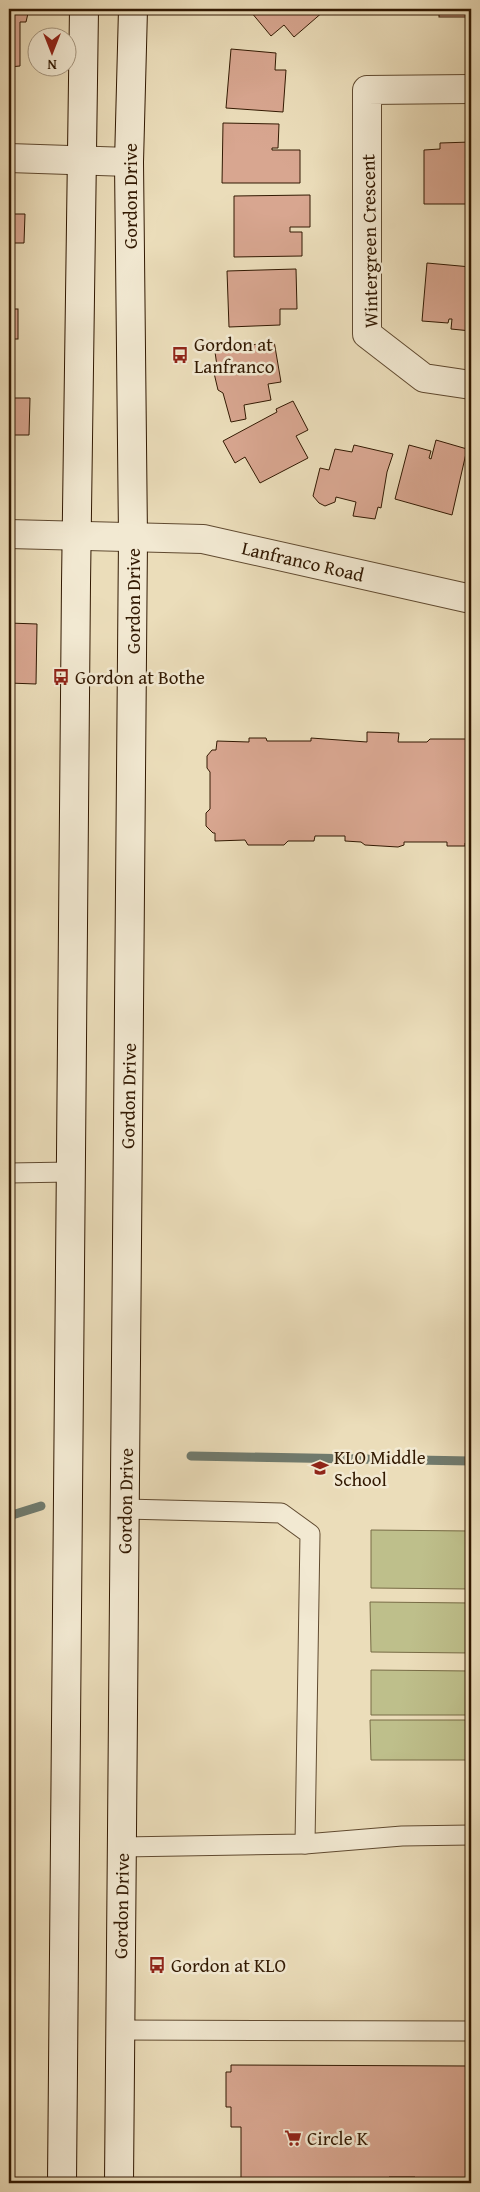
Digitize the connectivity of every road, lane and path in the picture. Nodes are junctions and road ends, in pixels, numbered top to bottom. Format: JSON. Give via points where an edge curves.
{"nodes":[{"id":1,"x":84,"y":9,"type":"edge"},
{"id":2,"x":133,"y":9,"type":"edge"},
{"id":3,"x":471,"y":89,"type":"edge"},
{"id":4,"x":9,"y":158,"type":"edge"},
{"id":5,"x":82,"y":161,"type":"junction"},
{"id":6,"x":129,"y":162,"type":"junction"},
{"id":7,"x":471,"y":384,"type":"edge"},
{"id":8,"x":9,"y":534,"type":"edge"},
{"id":9,"x":76,"y":536,"type":"junction"},
{"id":10,"x":133,"y":538,"type":"junction"},
{"id":11,"x":471,"y":599,"type":"edge"},
{"id":12,"x":71,"y":1172,"type":"junction"},
{"id":13,"x":9,"y":1173,"type":"edge"},
{"id":14,"x":125,"y":1509,"type":"junction"},
{"id":15,"x":471,"y":1835,"type":"edge"},
{"id":16,"x":304,"y":1844,"type":"junction"},
{"id":17,"x":122,"y":1847,"type":"junction"},
{"id":18,"x":120,"y":2030,"type":"junction"},
{"id":19,"x":471,"y":2031,"type":"edge"},
{"id":20,"x":62,"y":2183,"type":"edge"},
{"id":21,"x":119,"y":2183,"type":"edge"}],
"edges":[{"from":1,"to":5,"type":"main road"},
{"from":2,"to":6,"type":"main road","name":"Gordon Drive"},
{"from":3,"to":7,"type":"main road","name":"Wintergreen Crescent","via":[[367,90],[367,334],[424,378]]},
{"from":4,"to":5,"type":"main road"},
{"from":5,"to":6,"type":"main road"},
{"from":5,"to":9,"type":"main road"},
{"from":6,"to":10,"type":"main road","name":"Gordon Drive"},
{"from":8,"to":9,"type":"main road","name":"Lanfranco Road"},
{"from":9,"to":10,"type":"main road","name":"Lanfranco Road"},
{"from":9,"to":12,"type":"main road"},
{"from":10,"to":11,"type":"main road","name":"Lanfranco Road","via":[[203,539]]},
{"from":10,"to":14,"type":"main road","name":"Gordon Drive"},
{"from":12,"to":13,"type":"lane"},
{"from":12,"to":20,"type":"main road"},
{"from":14,"to":16,"type":"lane","via":[[281,1513],[310,1534]]},
{"from":14,"to":17,"type":"main road","name":"Gordon Drive"},
{"from":15,"to":16,"type":"lane","via":[[402,1836]]},
{"from":16,"to":17,"type":"lane"},
{"from":17,"to":18,"type":"main road","name":"Gordon Drive"},
{"from":18,"to":19,"type":"lane"},
{"from":18,"to":21,"type":"main road","name":"Gordon Drive"}]}
